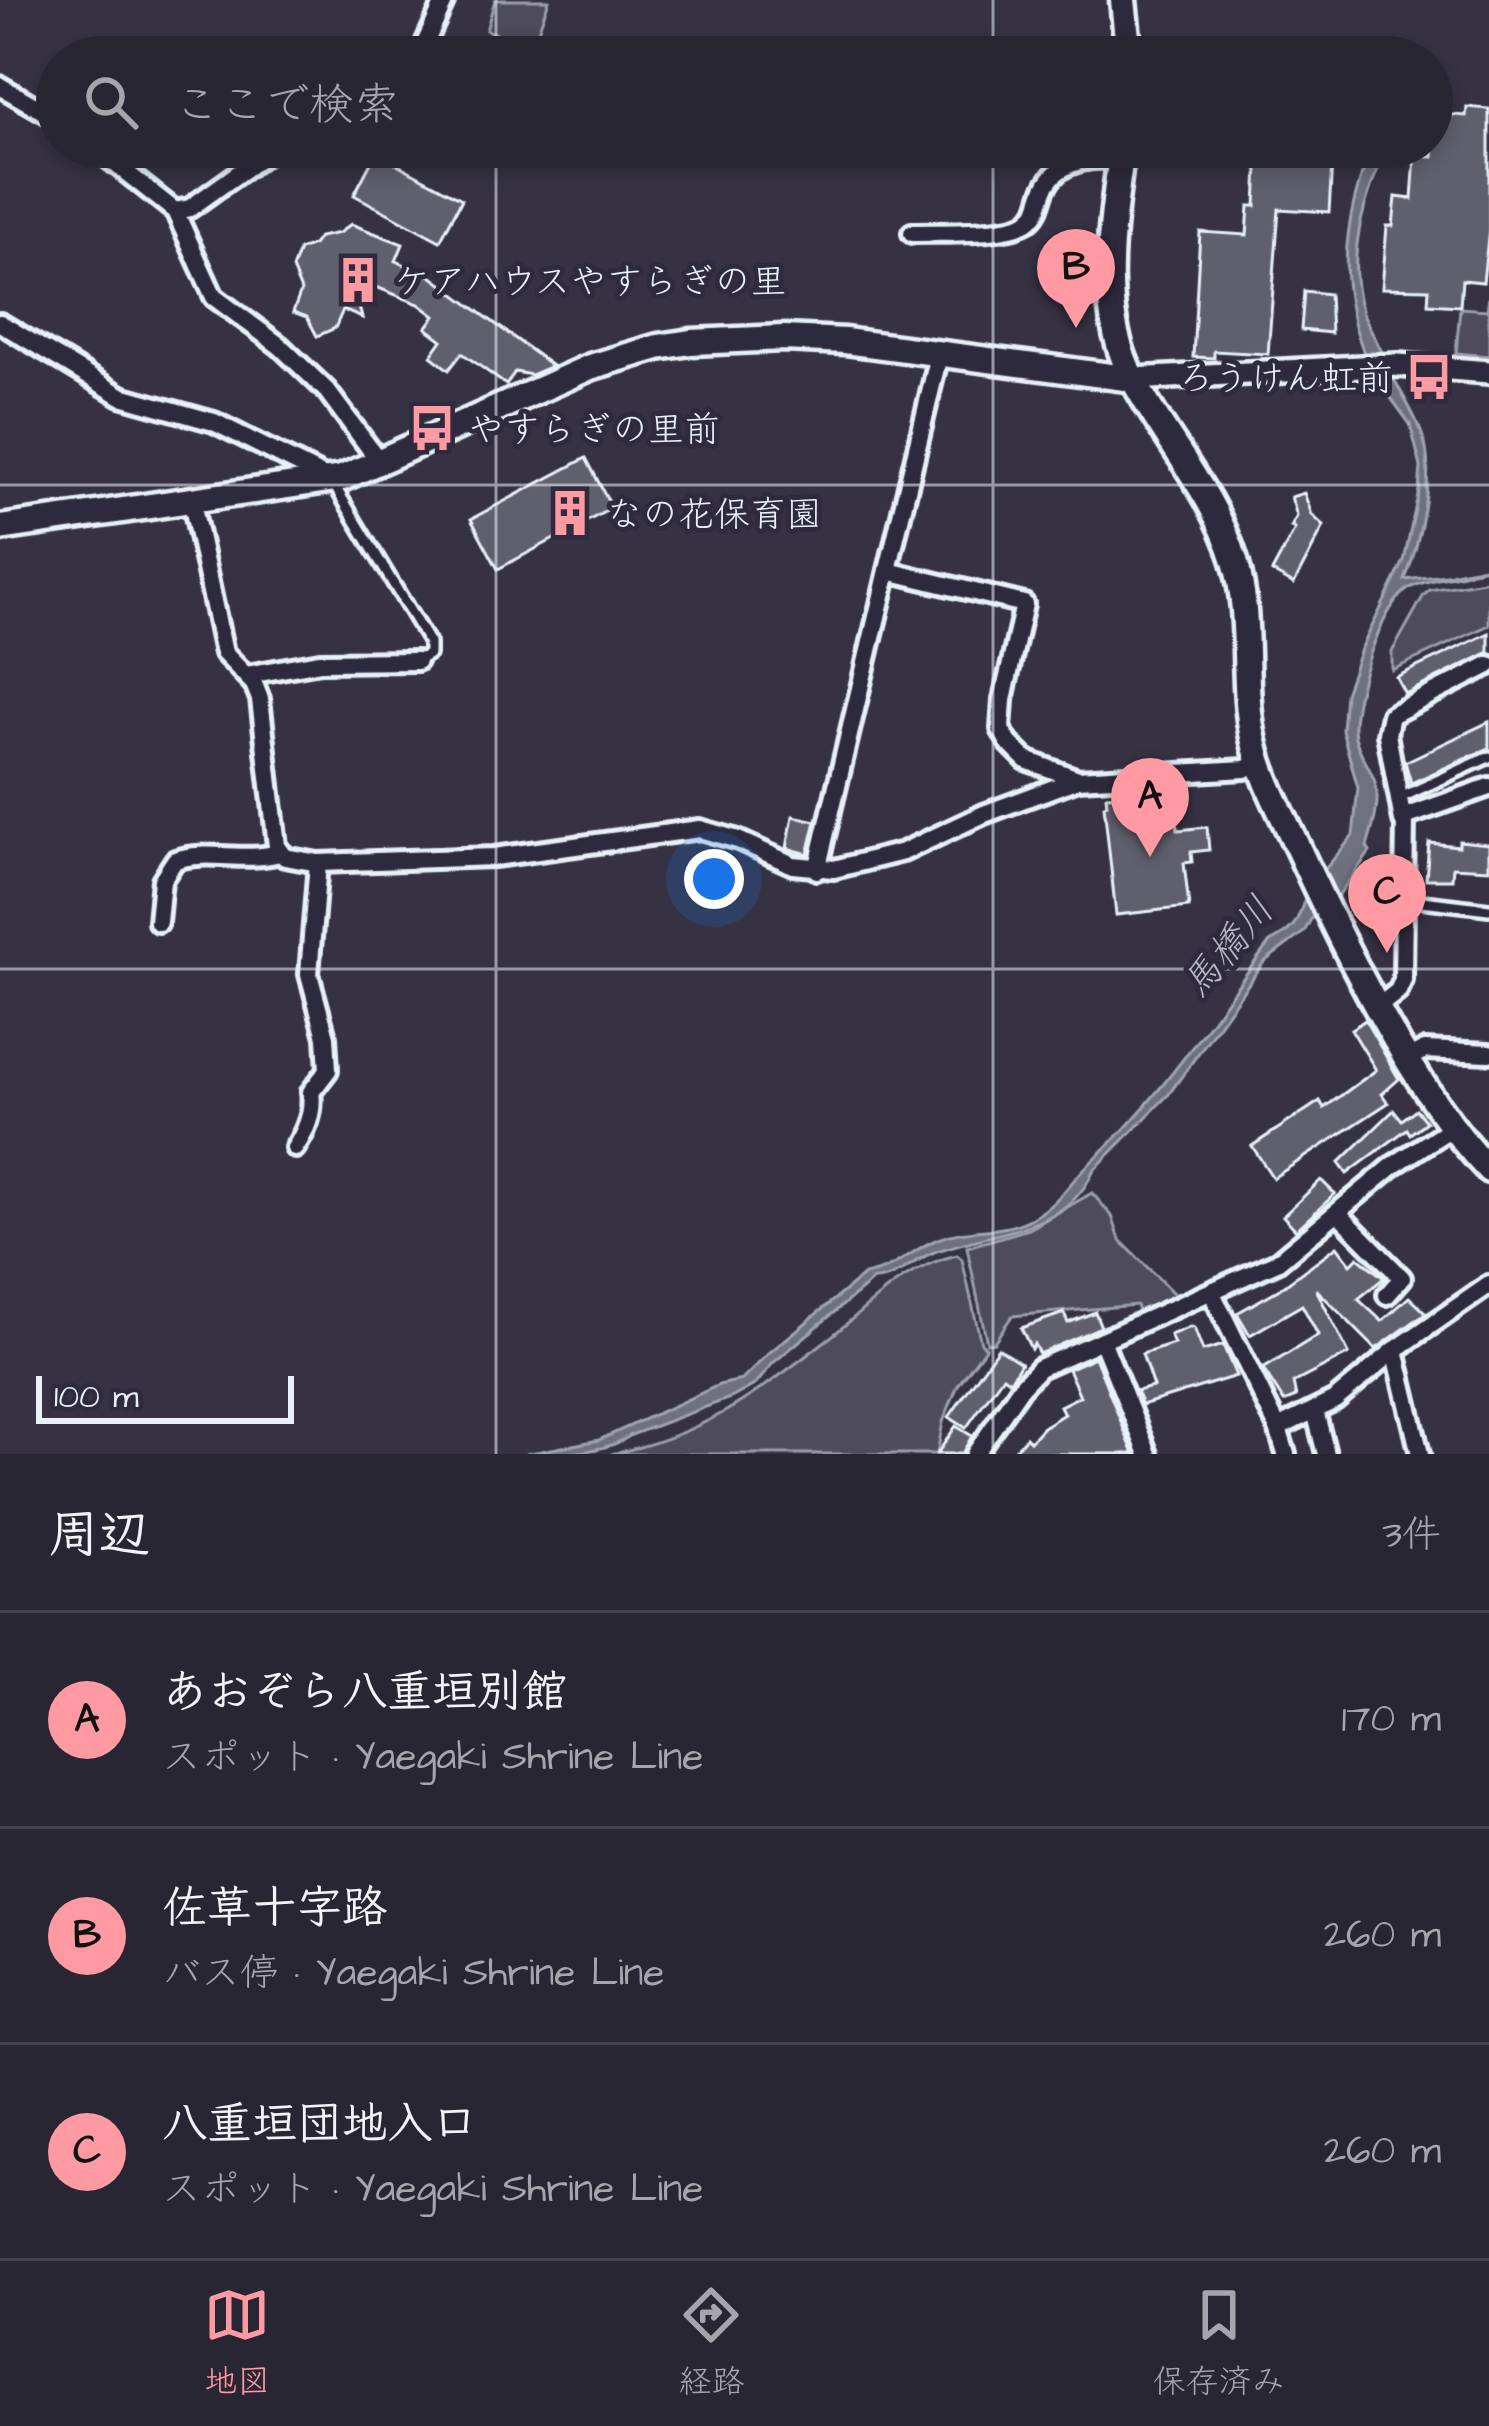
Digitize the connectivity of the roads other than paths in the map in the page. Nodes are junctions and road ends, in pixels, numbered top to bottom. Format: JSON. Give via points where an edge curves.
{"nodes":[{"id":1,"x":445,"y":0,"type":"edge"},
{"id":2,"x":1124,"y":0,"type":"edge"},
{"id":3,"x":429,"y":36,"type":"edge"},
{"id":4,"x":1127,"y":36,"type":"edge"},
{"id":5,"x":0,"y":86,"type":"edge"},
{"id":6,"x":36,"y":107,"type":"edge"},
{"id":7,"x":121,"y":168,"type":"edge"},
{"id":8,"x":246,"y":168,"type":"edge"},
{"id":9,"x":1063,"y":168,"type":"edge"},
{"id":10,"x":1120,"y":168,"type":"edge"},
{"id":11,"x":175,"y":211,"type":"junction"},
{"id":12,"x":912,"y":233,"type":"dead end"},
{"id":13,"x":0,"y":323,"type":"edge"},
{"id":14,"x":939,"y":355,"type":"junction"},
{"id":15,"x":1489,"y":372,"type":"edge"},
{"id":16,"x":1132,"y":379,"type":"junction"},
{"id":17,"x":379,"y":461,"type":"junction"},
{"id":18,"x":331,"y":480,"type":"junction"},
{"id":19,"x":193,"y":502,"type":"junction"},
{"id":20,"x":0,"y":528,"type":"edge"},
{"id":21,"x":888,"y":571,"type":"junction"},
{"id":22,"x":417,"y":662,"type":"joint"},
{"id":23,"x":1489,"y":665,"type":"edge"},
{"id":24,"x":248,"y":675,"type":"junction"},
{"id":25,"x":1489,"y":757,"type":"edge"},
{"id":26,"x":1260,"y":764,"type":"junction"},
{"id":27,"x":1078,"y":779,"type":"junction"},
{"id":28,"x":1489,"y":787,"type":"edge"},
{"id":29,"x":1402,"y":797,"type":"junction"},
{"id":30,"x":1403,"y":821,"type":"junction"},
{"id":31,"x":279,"y":853,"type":"junction"},
{"id":32,"x":318,"y":863,"type":"junction"},
{"id":33,"x":817,"y":870,"type":"junction"},
{"id":34,"x":1404,"y":899,"type":"junction"},
{"id":35,"x":1489,"y":909,"type":"edge"},
{"id":36,"x":158,"y":922,"type":"dead end"},
{"id":37,"x":1379,"y":1006,"type":"junction"},
{"id":38,"x":1489,"y":1053,"type":"edge"},
{"id":39,"x":1409,"y":1058,"type":"junction"},
{"id":40,"x":1451,"y":1128,"type":"junction"},
{"id":41,"x":295,"y":1148,"type":"dead end"},
{"id":42,"x":1489,"y":1170,"type":"edge"},
{"id":43,"x":1338,"y":1213,"type":"junction"},
{"id":44,"x":1489,"y":1285,"type":"edge"},
{"id":45,"x":1212,"y":1292,"type":"junction"},
{"id":46,"x":1387,"y":1294,"type":"dead end"},
{"id":47,"x":1102,"y":1340,"type":"junction"},
{"id":48,"x":1395,"y":1350,"type":"junction"},
{"id":49,"x":1316,"y":1411,"type":"junction"},
{"id":50,"x":1278,"y":1428,"type":"junction"},
{"id":51,"x":975,"y":1454,"type":"edge"},
{"id":52,"x":1148,"y":1454,"type":"edge"},
{"id":53,"x":1286,"y":1454,"type":"edge"},
{"id":54,"x":1326,"y":1454,"type":"edge"},
{"id":55,"x":1420,"y":1454,"type":"edge"}],
"edges":[{"from":1,"to":3,"type":"street"},
{"from":2,"to":4,"type":"main road"},
{"from":5,"to":6,"type":"street"},
{"from":7,"to":11,"type":"street"},
{"from":8,"to":11,"type":"street"},
{"from":9,"to":12,"type":"street","via":[[1022,225]]},
{"from":10,"to":16,"type":"main road","via":[[1110,278]]},
{"from":11,"to":17,"type":"street","via":[[214,297],[327,391]]},
{"from":13,"to":18,"type":"street","via":[[122,396],[214,422]]},
{"from":14,"to":16,"type":"main road"},
{"from":14,"to":17,"type":"main road","via":[[784,338],[658,347],[590,367]]},
{"from":14,"to":21,"type":"street"},
{"from":15,"to":16,"type":"street","via":[[1398,365]]},
{"from":16,"to":26,"type":"main road","via":[[1218,518],[1236,562]]},
{"from":17,"to":18,"type":"main road"},
{"from":18,"to":19,"type":"main road"},
{"from":18,"to":22,"type":"lane","via":[[429,643]]},
{"from":19,"to":20,"type":"main road"},
{"from":19,"to":24,"type":"street","via":[[224,652]]},
{"from":21,"to":27,"type":"street","via":[[1024,604],[1001,729],[1026,760]]},
{"from":21,"to":33,"type":"street"},
{"from":22,"to":24,"type":"street","via":[[320,662]]},
{"from":23,"to":29,"type":"street","via":[[1390,715]]},
{"from":24,"to":31,"type":"street","via":[[260,699]]},
{"from":25,"to":29,"type":"lane"},
{"from":26,"to":27,"type":"street"},
{"from":26,"to":37,"type":"main road"},
{"from":27,"to":33,"type":"street","via":[[903,852]]},
{"from":28,"to":30,"type":"street"},
{"from":29,"to":30,"type":"street"},
{"from":30,"to":34,"type":"street"},
{"from":31,"to":32,"type":"street"},
{"from":31,"to":36,"type":"street","via":[[175,860],[162,880]]},
{"from":32,"to":33,"type":"street","via":[[494,857],[700,830]]},
{"from":32,"to":41,"type":"street","via":[[309,974],[328,1070],[311,1092]]},
{"from":34,"to":35,"type":"lane"},
{"from":34,"to":37,"type":"street","via":[[1403,980]]},
{"from":37,"to":39,"type":"main road"},
{"from":38,"to":39,"type":"street","via":[[1425,1050]]},
{"from":39,"to":40,"type":"main road"},
{"from":40,"to":42,"type":"main road"},
{"from":40,"to":43,"type":"street"},
{"from":43,"to":45,"type":"street","via":[[1277,1262]]},
{"from":43,"to":46,"type":"street","via":[[1402,1278]]},
{"from":44,"to":48,"type":"street"},
{"from":45,"to":47,"type":"street"},
{"from":45,"to":50,"type":"street"},
{"from":47,"to":51,"type":"street","via":[[1039,1368]]},
{"from":47,"to":52,"type":"street"},
{"from":48,"to":49,"type":"street"},
{"from":48,"to":55,"type":"street"},
{"from":49,"to":50,"type":"street"},
{"from":49,"to":54,"type":"street"},
{"from":50,"to":53,"type":"street"}]}
